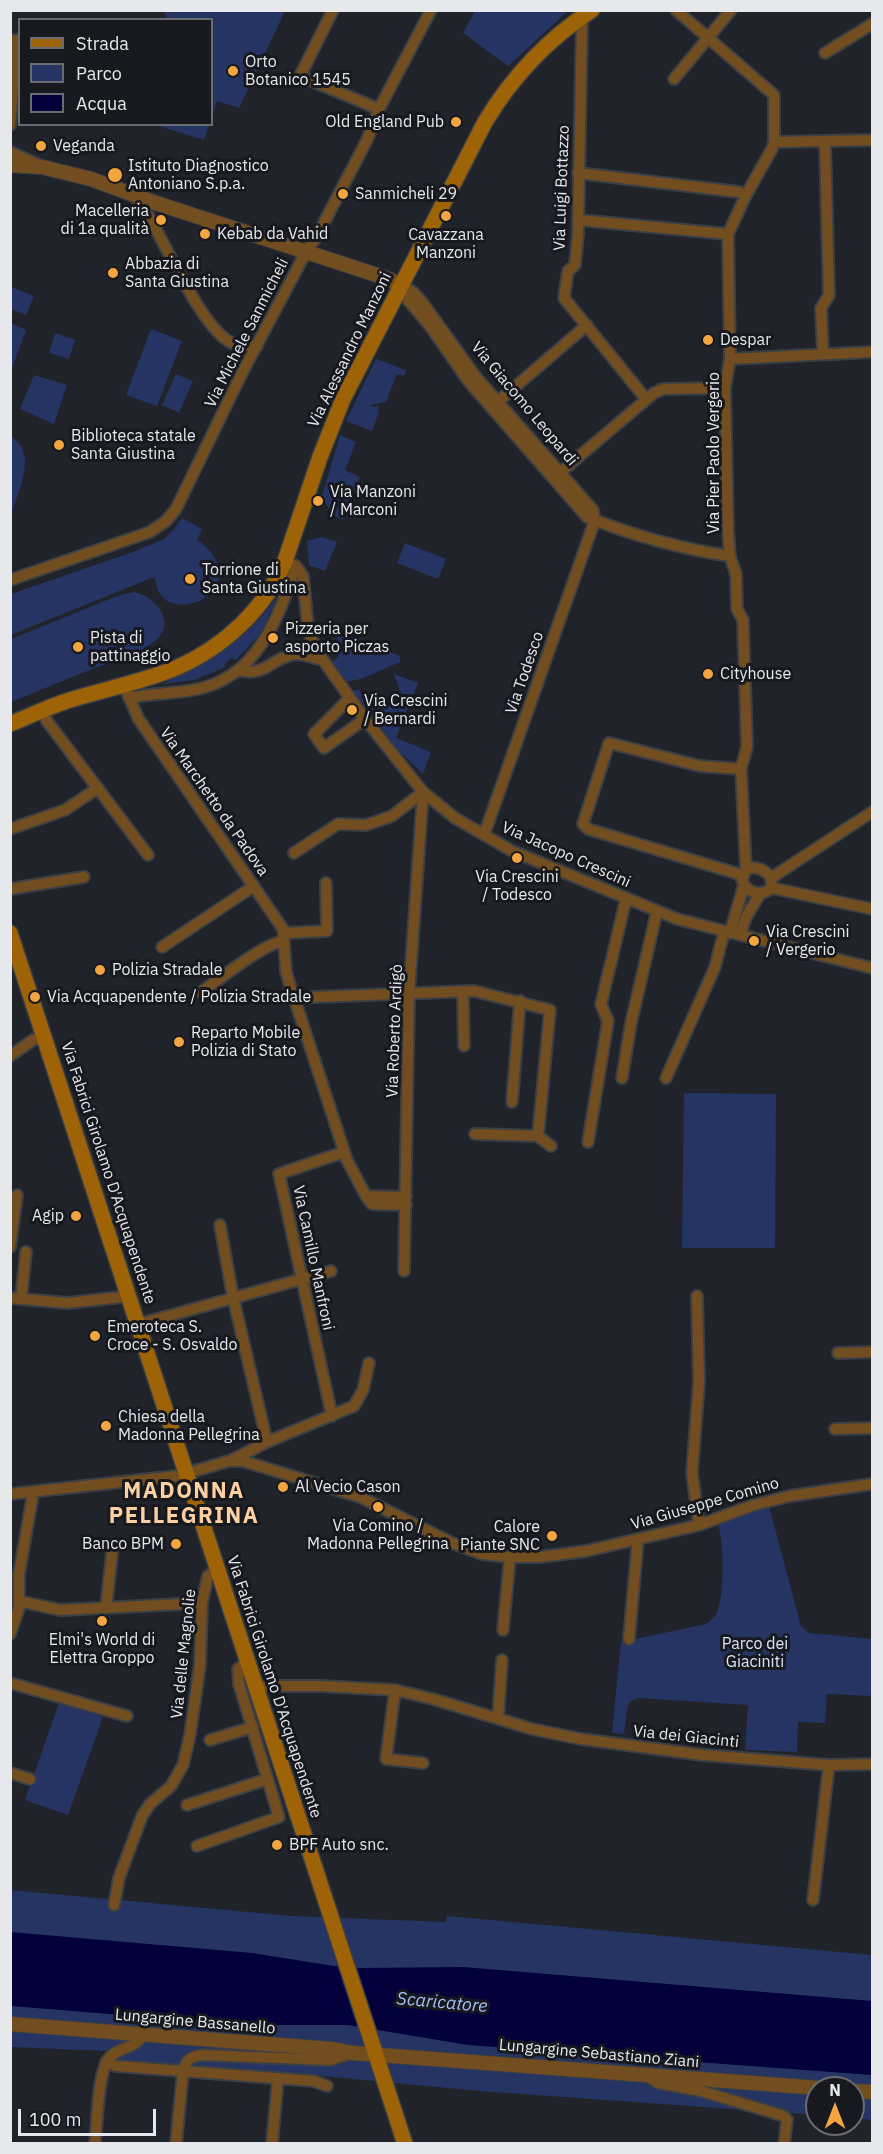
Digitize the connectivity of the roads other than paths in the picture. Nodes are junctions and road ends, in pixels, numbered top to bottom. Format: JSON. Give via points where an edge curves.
{"nodes":[{"id":1,"x":333,"y":10,"type":"edge"},
{"id":2,"x":431,"y":10,"type":"edge"},
{"id":3,"x":731,"y":10,"type":"edge"},
{"id":4,"x":677,"y":12,"type":"edge"},
{"id":5,"x":588,"y":13,"type":"edge"},
{"id":6,"x":873,"y":24,"type":"edge"},
{"id":7,"x":709,"y":38,"type":"junction"},
{"id":8,"x":16,"y":40,"type":"edge"},
{"id":9,"x":825,"y":52,"type":"dead end"},
{"id":10,"x":674,"y":79,"type":"dead end"},
{"id":11,"x":379,"y":109,"type":"junction"},
{"id":12,"x":10,"y":125,"type":"edge"},
{"id":13,"x":873,"y":140,"type":"edge"},
{"id":14,"x":774,"y":142,"type":"junction"},
{"id":15,"x":825,"y":142,"type":"junction"},
{"id":16,"x":10,"y":152,"type":"edge"},
{"id":17,"x":10,"y":165,"type":"edge"},
{"id":18,"x":42,"y":167,"type":"junction"},
{"id":19,"x":578,"y":173,"type":"junction"},
{"id":20,"x":133,"y":194,"type":"junction"},
{"id":21,"x":746,"y":195,"type":"junction"},
{"id":22,"x":578,"y":220,"type":"junction"},
{"id":23,"x":728,"y":234,"type":"junction"},
{"id":24,"x":306,"y":252,"type":"junction"},
{"id":25,"x":401,"y":285,"type":"junction"},
{"id":26,"x":587,"y":325,"type":"junction"},
{"id":27,"x":257,"y":346,"type":"junction"},
{"id":28,"x":873,"y":352,"type":"edge"},
{"id":29,"x":823,"y":354,"type":"junction"},
{"id":30,"x":730,"y":359,"type":"junction"},
{"id":31,"x":725,"y":388,"type":"junction"},
{"id":32,"x":646,"y":399,"type":"junction"},
{"id":33,"x":495,"y":405,"type":"junction"},
{"id":34,"x":557,"y":475,"type":"junction"},
{"id":35,"x":595,"y":520,"type":"junction"},
{"id":36,"x":730,"y":556,"type":"junction"},
{"id":37,"x":291,"y":564,"type":"junction"},
{"id":38,"x":10,"y":580,"type":"edge"},
{"id":39,"x":323,"y":660,"type":"junction"},
{"id":40,"x":238,"y":670,"type":"junction"},
{"id":41,"x":126,"y":692,"type":"junction"},
{"id":42,"x":350,"y":698,"type":"junction"},
{"id":43,"x":42,"y":711,"type":"junction"},
{"id":44,"x":365,"y":719,"type":"junction"},
{"id":45,"x":10,"y":724,"type":"edge"},
{"id":46,"x":741,"y":769,"type":"junction"},
{"id":47,"x":98,"y":788,"type":"junction"},
{"id":48,"x":423,"y":792,"type":"junction"},
{"id":49,"x":873,"y":812,"type":"edge"},
{"id":50,"x":10,"y":829,"type":"edge"},
{"id":51,"x":484,"y":835,"type":"junction"},
{"id":52,"x":294,"y":853,"type":"dead end"},
{"id":53,"x":148,"y":855,"type":"dead end"},
{"id":54,"x":744,"y":876,"type":"junction"},
{"id":55,"x":84,"y":877,"type":"dead end"},
{"id":56,"x":326,"y":883,"type":"dead end"},
{"id":57,"x":771,"y":883,"type":"junction"},
{"id":58,"x":254,"y":886,"type":"junction"},
{"id":59,"x":10,"y":889,"type":"edge"},
{"id":60,"x":760,"y":894,"type":"junction"},
{"id":61,"x":626,"y":899,"type":"junction"},
{"id":62,"x":873,"y":909,"type":"edge"},
{"id":63,"x":657,"y":911,"type":"junction"},
{"id":64,"x":10,"y":933,"type":"edge"},
{"id":65,"x":732,"y":933,"type":"junction"},
{"id":66,"x":284,"y":937,"type":"junction"},
{"id":67,"x":162,"y":947,"type":"dead end"},
{"id":68,"x":873,"y":968,"type":"edge"},
{"id":69,"x":201,"y":992,"type":"dead end"},
{"id":70,"x":463,"y":992,"type":"junction"},
{"id":71,"x":409,"y":993,"type":"junction"},
{"id":72,"x":295,"y":999,"type":"junction"},
{"id":73,"x":520,"y":1002,"type":"junction"},
{"id":74,"x":45,"y":1036,"type":"junction"},
{"id":75,"x":464,"y":1046,"type":"dead end"},
{"id":76,"x":10,"y":1056,"type":"edge"},
{"id":77,"x":622,"y":1078,"type":"dead end"},
{"id":78,"x":666,"y":1078,"type":"dead end"},
{"id":79,"x":512,"y":1102,"type":"dead end"},
{"id":80,"x":475,"y":1134,"type":"dead end"},
{"id":81,"x":538,"y":1137,"type":"junction"},
{"id":82,"x":588,"y":1142,"type":"dead end"},
{"id":83,"x":551,"y":1146,"type":"dead end"},
{"id":84,"x":344,"y":1152,"type":"junction"},
{"id":85,"x":17,"y":1196,"type":"dead end"},
{"id":86,"x":406,"y":1201,"type":"junction"},
{"id":87,"x":220,"y":1225,"type":"dead end"},
{"id":88,"x":10,"y":1247,"type":"edge"},
{"id":89,"x":26,"y":1252,"type":"dead end"},
{"id":90,"x":331,"y":1271,"type":"dead end"},
{"id":91,"x":404,"y":1271,"type":"dead end"},
{"id":92,"x":303,"y":1278,"type":"junction"},
{"id":93,"x":130,"y":1296,"type":"junction"},
{"id":94,"x":697,"y":1296,"type":"dead end"},
{"id":95,"x":233,"y":1297,"type":"junction"},
{"id":96,"x":16,"y":1299,"type":"edge"},
{"id":97,"x":139,"y":1324,"type":"junction"},
{"id":98,"x":873,"y":1352,"type":"edge"},
{"id":99,"x":838,"y":1353,"type":"dead end"},
{"id":100,"x":369,"y":1363,"type":"dead end"},
{"id":101,"x":332,"y":1416,"type":"junction"},
{"id":102,"x":873,"y":1428,"type":"edge"},
{"id":103,"x":835,"y":1429,"type":"dead end"},
{"id":104,"x":267,"y":1442,"type":"junction"},
{"id":105,"x":229,"y":1461,"type":"junction"},
{"id":106,"x":186,"y":1474,"type":"junction"},
{"id":107,"x":873,"y":1484,"type":"edge"},
{"id":108,"x":31,"y":1492,"type":"junction"},
{"id":109,"x":10,"y":1494,"type":"edge"},
{"id":110,"x":699,"y":1525,"type":"junction"},
{"id":111,"x":638,"y":1539,"type":"junction"},
{"id":112,"x":112,"y":1545,"type":"dead end"},
{"id":113,"x":510,"y":1557,"type":"junction"},
{"id":114,"x":218,"y":1570,"type":"junction"},
{"id":115,"x":19,"y":1574,"type":"junction"},
{"id":116,"x":10,"y":1588,"type":"edge"},
{"id":117,"x":19,"y":1601,"type":"junction"},
{"id":118,"x":202,"y":1603,"type":"junction"},
{"id":119,"x":106,"y":1608,"type":"junction"},
{"id":120,"x":503,"y":1630,"type":"dead end"},
{"id":121,"x":10,"y":1634,"type":"edge"},
{"id":122,"x":628,"y":1639,"type":"dead end"},
{"id":123,"x":502,"y":1660,"type":"dead end"},
{"id":124,"x":247,"y":1662,"type":"junction"},
{"id":125,"x":10,"y":1683,"type":"edge"},
{"id":126,"x":256,"y":1688,"type":"junction"},
{"id":127,"x":395,"y":1690,"type":"junction"},
{"id":128,"x":127,"y":1716,"type":"dead end"},
{"id":129,"x":498,"y":1719,"type":"junction"},
{"id":130,"x":253,"y":1727,"type":"junction"},
{"id":131,"x":210,"y":1740,"type":"dead end"},
{"id":132,"x":423,"y":1763,"type":"dead end"},
{"id":133,"x":873,"y":1764,"type":"edge"},
{"id":134,"x":829,"y":1765,"type":"junction"},
{"id":135,"x":10,"y":1773,"type":"edge"},
{"id":136,"x":30,"y":1779,"type":"dead end"},
{"id":137,"x":268,"y":1779,"type":"junction"},
{"id":138,"x":187,"y":1805,"type":"dead end"},
{"id":139,"x":197,"y":1846,"type":"dead end"},
{"id":140,"x":813,"y":1900,"type":"dead end"},
{"id":141,"x":114,"y":1905,"type":"dead end"},
{"id":142,"x":10,"y":2024,"type":"edge"},
{"id":143,"x":142,"y":2034,"type":"junction"},
{"id":144,"x":353,"y":2053,"type":"junction"},
{"id":145,"x":377,"y":2054,"type":"junction"},
{"id":146,"x":203,"y":2055,"type":"junction"},
{"id":147,"x":106,"y":2062,"type":"junction"},
{"id":148,"x":183,"y":2071,"type":"junction"},
{"id":149,"x":201,"y":2072,"type":"junction"},
{"id":150,"x":646,"y":2075,"type":"junction"},
{"id":151,"x":278,"y":2078,"type":"junction"},
{"id":152,"x":327,"y":2086,"type":"dead end"},
{"id":153,"x":805,"y":2087,"type":"edge"},
{"id":154,"x":95,"y":2144,"type":"edge"},
{"id":155,"x":176,"y":2144,"type":"edge"},
{"id":156,"x":272,"y":2144,"type":"edge"},
{"id":157,"x":405,"y":2144,"type":"edge"},
{"id":158,"x":784,"y":2144,"type":"edge"}],
"edges":[{"from":1,"to":11,"type":"street","via":[[300,76]]},
{"from":2,"to":11,"type":"street","name":"Via Michele Sanmicheli"},
{"from":3,"to":7,"type":"street"},
{"from":4,"to":7,"type":"street"},
{"from":5,"to":19,"type":"street","name":"Via Luigi Bottazzo"},
{"from":5,"to":25,"type":"main road","name":"Via Alessandro Manzoni","via":[[537,55],[501,96]]},
{"from":6,"to":9,"type":"street"},
{"from":7,"to":10,"type":"street"},
{"from":7,"to":14,"type":"street","via":[[774,95]]},
{"from":8,"to":12,"type":"street"},
{"from":11,"to":24,"type":"street","name":"Via Michele Sanmicheli","via":[[367,140]]},
{"from":13,"to":15,"type":"street"},
{"from":14,"to":15,"type":"street"},
{"from":14,"to":21,"type":"street","name":"Via Pier Paolo Vergerio"},
{"from":15,"to":29,"type":"street","via":[[829,295],[821,308]]},
{"from":16,"to":18,"type":"street"},
{"from":17,"to":18,"type":"street","name":"Via Giacomo Leopardi"},
{"from":18,"to":20,"type":"street","name":"Via Giacomo Leopardi"},
{"from":19,"to":21,"type":"street"},
{"from":19,"to":22,"type":"street","name":"Via Luigi Bottazzo"},
{"from":20,"to":24,"type":"street","name":"Via Giacomo Leopardi"},
{"from":20,"to":27,"type":"street","via":[[198,306],[218,332],[228,342]]},
{"from":21,"to":23,"type":"street","name":"Via Pier Paolo Vergerio"},
{"from":22,"to":23,"type":"street"},
{"from":22,"to":26,"type":"street","name":"Via Luigi Bottazzo","via":[[574,265],[568,271],[564,298]]},
{"from":23,"to":30,"type":"street","name":"Via Pier Paolo Vergerio"},
{"from":24,"to":25,"type":"street","name":"Via Giacomo Leopardi"},
{"from":24,"to":27,"type":"street","name":"Via Michele Sanmicheli"},
{"from":25,"to":33,"type":"street","name":"Via Giacomo Leopardi","via":[[422,302]]},
{"from":25,"to":37,"type":"main road","name":"Via Alessandro Manzoni","via":[[335,419]]},
{"from":26,"to":32,"type":"street","name":"Via Luigi Bottazzo"},
{"from":26,"to":33,"type":"street"},
{"from":27,"to":38,"type":"street","name":"Via Michele Sanmicheli","via":[[176,509],[166,521],[150,532]]},
{"from":28,"to":29,"type":"street"},
{"from":29,"to":30,"type":"street"},
{"from":30,"to":31,"type":"street","name":"Via Pier Paolo Vergerio"},
{"from":31,"to":32,"type":"street","via":[[663,389]]},
{"from":31,"to":36,"type":"street","name":"Via Pier Paolo Vergerio"},
{"from":32,"to":34,"type":"street"},
{"from":33,"to":34,"type":"street","name":"Via Giacomo Leopardi"},
{"from":34,"to":35,"type":"street","name":"Via Giacomo Leopardi","via":[[593,510]]},
{"from":35,"to":36,"type":"street"},
{"from":35,"to":51,"type":"street","name":"Via Todesco"},
{"from":36,"to":46,"type":"street","name":"Via Pier Paolo Vergerio","via":[[736,574],[737,609],[744,627],[747,747]]},
{"from":37,"to":39,"type":"street","name":"Via Jacopo Crescini","via":[[303,576],[308,628]]},
{"from":37,"to":40,"type":"street","name":"Via Alessandro Manzoni","via":[[273,625],[261,646]]},
{"from":37,"to":41,"type":"main road","name":"Via Alessandro Manzoni","via":[[237,629],[193,660]]},
{"from":39,"to":40,"type":"street","via":[[298,654],[250,673]]},
{"from":39,"to":42,"type":"street","name":"Via Jacopo Crescini"},
{"from":40,"to":41,"type":"street","name":"Via Alessandro Manzoni","via":[[200,689]]},
{"from":41,"to":43,"type":"main road","name":"Via Alessandro Manzoni","via":[[61,703]]},
{"from":41,"to":58,"type":"street","name":"Via Marchetto da Padova","via":[[138,718]]},
{"from":42,"to":44,"type":"street","name":"Via Jacopo Crescini"},
{"from":42,"to":44,"type":"street","via":[[314,734],[324,748]]},
{"from":43,"to":45,"type":"main road","name":"Via Alessandro Manzoni"},
{"from":43,"to":47,"type":"street"},
{"from":44,"to":48,"type":"street","name":"Via Jacopo Crescini"},
{"from":46,"to":54,"type":"street","name":"Via Pier Paolo Vergerio"},
{"from":46,"to":54,"type":"street","via":[[700,766],[609,743],[583,824],[588,829]]},
{"from":47,"to":50,"type":"street","via":[[65,810]]},
{"from":47,"to":53,"type":"street"},
{"from":48,"to":51,"type":"street","name":"Via Jacopo Crescini"},
{"from":48,"to":52,"type":"street","via":[[392,816],[366,825],[338,824]]},
{"from":48,"to":71,"type":"street","name":"Via Roberto Ardigò"},
{"from":49,"to":57,"type":"street"},
{"from":51,"to":61,"type":"street","name":"Via Jacopo Crescini","via":[[512,851]]},
{"from":54,"to":57,"type":"street","via":[[758,868]]},
{"from":54,"to":60,"type":"street","via":[[753,892]]},
{"from":54,"to":65,"type":"street","name":"Via Pier Paolo Vergerio"},
{"from":55,"to":59,"type":"street"},
{"from":56,"to":66,"type":"street","via":[[327,931]]},
{"from":57,"to":60,"type":"street"},
{"from":57,"to":62,"type":"street"},
{"from":58,"to":66,"type":"street","name":"Via Marchetto da Padova"},
{"from":58,"to":67,"type":"street"},
{"from":60,"to":65,"type":"street"},
{"from":61,"to":63,"type":"street","name":"Via Jacopo Crescini"},
{"from":61,"to":82,"type":"street","via":[[602,1004],[608,1021]]},
{"from":63,"to":65,"type":"street","name":"Via Jacopo Crescini"},
{"from":63,"to":77,"type":"street"},
{"from":64,"to":74,"type":"main road","name":"Via Fabrici Girolamo D'Acquapendente"},
{"from":65,"to":68,"type":"street","name":"Via Jacopo Crescini"},
{"from":65,"to":78,"type":"street"},
{"from":66,"to":69,"type":"street"},
{"from":66,"to":72,"type":"street","name":"Via Marchetto da Padova","via":[[286,971]]},
{"from":70,"to":71,"type":"street"},
{"from":70,"to":73,"type":"street","via":[[481,992]]},
{"from":70,"to":75,"type":"street"},
{"from":71,"to":72,"type":"street"},
{"from":71,"to":86,"type":"street","name":"Via Roberto Ardigò"},
{"from":72,"to":84,"type":"street","name":"Via Marchetto da Padova"},
{"from":73,"to":79,"type":"street"},
{"from":73,"to":81,"type":"street","via":[[550,1010]]},
{"from":74,"to":76,"type":"street"},
{"from":74,"to":93,"type":"main road","name":"Via Fabrici Girolamo D'Acquapendente"},
{"from":80,"to":81,"type":"street"},
{"from":81,"to":83,"type":"street"},
{"from":84,"to":86,"type":"street","name":"Via Marchetto da Padova","via":[[366,1196]]},
{"from":84,"to":92,"type":"street","name":"Via Camillo Manfroni","via":[[279,1174]]},
{"from":85,"to":88,"type":"street"},
{"from":86,"to":91,"type":"street","name":"Via Roberto Ardigò"},
{"from":87,"to":95,"type":"street"},
{"from":89,"to":96,"type":"street"},
{"from":90,"to":92,"type":"street"},
{"from":92,"to":95,"type":"street"},
{"from":92,"to":101,"type":"street","name":"Via Camillo Manfroni"},
{"from":93,"to":96,"type":"street","via":[[68,1304]]},
{"from":93,"to":97,"type":"main road","name":"Via Fabrici Girolamo D'Acquapendente"},
{"from":94,"to":110,"type":"street","via":[[699,1382],[692,1473]]},
{"from":95,"to":97,"type":"street"},
{"from":95,"to":104,"type":"street"},
{"from":97,"to":106,"type":"main road","name":"Via Fabrici Girolamo D'Acquapendente"},
{"from":98,"to":99,"type":"street"},
{"from":100,"to":101,"type":"street","via":[[363,1390],[354,1406]]},
{"from":101,"to":104,"type":"street"},
{"from":102,"to":103,"type":"street"},
{"from":104,"to":105,"type":"street"},
{"from":105,"to":106,"type":"street","name":"Via Giuseppe Comino"},
{"from":105,"to":113,"type":"street","name":"Via Giuseppe Comino","via":[[251,1463],[341,1490],[452,1543],[482,1554]]},
{"from":106,"to":108,"type":"street","name":"Via Giuseppe Comino"},
{"from":106,"to":114,"type":"main road","name":"Via Fabrici Girolamo D'Acquapendente"},
{"from":107,"to":110,"type":"street","name":"Via Giuseppe Comino","via":[[790,1496]]},
{"from":108,"to":109,"type":"street","name":"Via Giuseppe Comino"},
{"from":108,"to":115,"type":"street"},
{"from":110,"to":111,"type":"street","name":"Via Giuseppe Comino"},
{"from":111,"to":113,"type":"street","name":"Via Giuseppe Comino","via":[[586,1551]]},
{"from":111,"to":122,"type":"street"},
{"from":112,"to":119,"type":"street"},
{"from":113,"to":120,"type":"street"},
{"from":114,"to":118,"type":"street","name":"Via delle Magnolie","via":[[208,1576]]},
{"from":114,"to":124,"type":"main road","name":"Via Fabrici Girolamo D'Acquapendente"},
{"from":115,"to":116,"type":"street"},
{"from":115,"to":117,"type":"street"},
{"from":117,"to":119,"type":"street","via":[[60,1610]]},
{"from":117,"to":121,"type":"street"},
{"from":118,"to":119,"type":"street"},
{"from":118,"to":141,"type":"street","name":"Via delle Magnolie","via":[[200,1665],[183,1765],[171,1786],[142,1816],[119,1878]]},
{"from":123,"to":129,"type":"street"},
{"from":124,"to":126,"type":"main road","name":"Via Fabrici Girolamo D'Acquapendente"},
{"from":124,"to":130,"type":"street","via":[[238,1669],[239,1684]]},
{"from":125,"to":128,"type":"street"},
{"from":126,"to":127,"type":"street","name":"Via dei Giacinti"},
{"from":126,"to":145,"type":"main road","name":"Via Fabrici Girolamo D'Acquapendente"},
{"from":127,"to":129,"type":"street","name":"Via dei Giacinti"},
{"from":127,"to":132,"type":"street","via":[[386,1759]]},
{"from":129,"to":134,"type":"street","name":"Via dei Giacinti","via":[[581,1739],[642,1748]]},
{"from":130,"to":131,"type":"street"},
{"from":130,"to":137,"type":"street"},
{"from":133,"to":134,"type":"street","name":"Via dei Giacinti"},
{"from":134,"to":140,"type":"street"},
{"from":135,"to":136,"type":"street"},
{"from":137,"to":138,"type":"street"},
{"from":137,"to":139,"type":"street","via":[[279,1817]]},
{"from":142,"to":143,"type":"street","name":"Lungargine Bassanello"},
{"from":143,"to":144,"type":"street","name":"Lungargine Bassanello"},
{"from":143,"to":147,"type":"street","via":[[136,2043],[115,2051]]},
{"from":144,"to":145,"type":"street","name":"Lungargine Bassanello"},
{"from":144,"to":146,"type":"street","via":[[330,2060]]},
{"from":145,"to":150,"type":"street","name":"Lungargine Sebastiano Ziani"},
{"from":145,"to":157,"type":"main road","name":"Via Fabrici Girolamo D'Acquapendente"},
{"from":146,"to":148,"type":"street","via":[[186,2061]]},
{"from":146,"to":149,"type":"street"},
{"from":147,"to":148,"type":"street"},
{"from":147,"to":154,"type":"street"},
{"from":148,"to":149,"type":"street"},
{"from":148,"to":155,"type":"street"},
{"from":149,"to":151,"type":"street"},
{"from":150,"to":153,"type":"street","name":"Lungargine Sebastiano Ziani"},
{"from":150,"to":158,"type":"street","via":[[658,2083],[701,2091],[784,2116]]},
{"from":151,"to":152,"type":"street"},
{"from":151,"to":156,"type":"street"}]}
